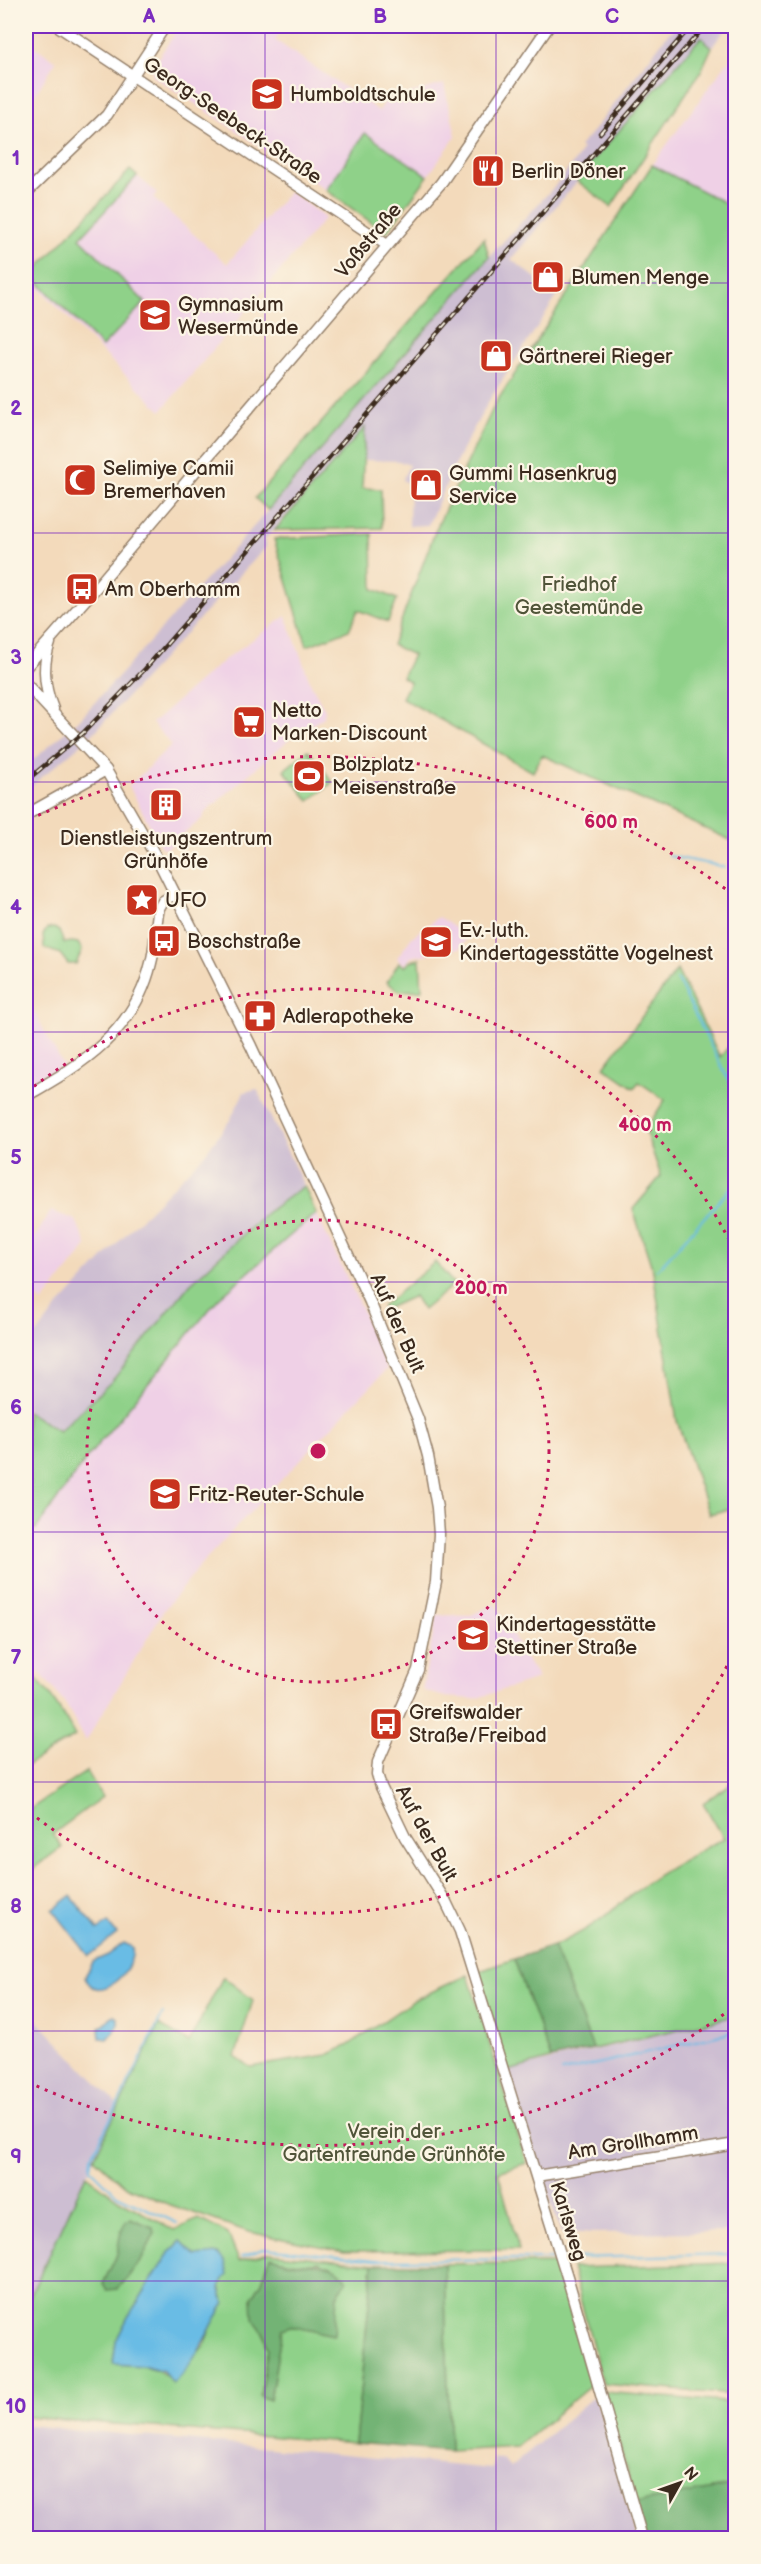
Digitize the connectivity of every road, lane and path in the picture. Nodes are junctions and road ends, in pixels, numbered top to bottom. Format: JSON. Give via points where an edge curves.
{"nodes":[{"id":1,"x":58,"y":26,"type":"edge"},
{"id":2,"x":165,"y":26,"type":"edge"},
{"id":3,"x":549,"y":26,"type":"edge"},
{"id":4,"x":133,"y":75,"type":"junction"},
{"id":5,"x":26,"y":193,"type":"edge"},
{"id":6,"x":387,"y":245,"type":"junction"},
{"id":7,"x":52,"y":637,"type":"junction"},
{"id":8,"x":26,"y":667,"type":"edge"},
{"id":9,"x":26,"y":684,"type":"edge"},
{"id":10,"x":57,"y":717,"type":"junction"},
{"id":11,"x":106,"y":770,"type":"junction"},
{"id":12,"x":26,"y":815,"type":"edge"},
{"id":13,"x":175,"y":894,"type":"junction"},
{"id":14,"x":26,"y":1096,"type":"edge"},
{"id":15,"x":454,"y":1916,"type":"joint"},
{"id":16,"x":735,"y":2144,"type":"edge"},
{"id":17,"x":536,"y":2176,"type":"junction"},
{"id":18,"x":642,"y":2538,"type":"edge"}],
"edges":[{"from":1,"to":4,"type":"street","name":"Georg-Seebeck-Straße"},
{"from":2,"to":4,"type":"street"},
{"from":3,"to":6,"type":"street","name":"Voßstraße","via":[[461,155]]},
{"from":4,"to":5,"type":"street","via":[[107,115]]},
{"from":4,"to":6,"type":"street","name":"Georg-Seebeck-Straße"},
{"from":6,"to":7,"type":"street","name":"Voßstraße"},
{"from":7,"to":8,"type":"street"},
{"from":7,"to":10,"type":"street","via":[[44,670],[48,698]]},
{"from":9,"to":10,"type":"street","name":"Auf der Bult"},
{"from":10,"to":11,"type":"street","name":"Auf der Bult"},
{"from":11,"to":12,"type":"street"},
{"from":11,"to":13,"type":"street","name":"Auf der Bult"},
{"from":13,"to":14,"type":"street","via":[[159,908],[151,964],[129,1015],[99,1049]]},
{"from":13,"to":15,"type":"street","name":"Auf der Bult","via":[[251,1046],[370,1302],[426,1445],[439,1534],[436,1582],[418,1670],[378,1762],[377,1774],[407,1840]]},
{"from":15,"to":17,"type":"street","name":"Karlsweg"},
{"from":16,"to":17,"type":"street","name":"Am Grollhamm"},
{"from":17,"to":18,"type":"street","name":"Karlsweg"}]}
